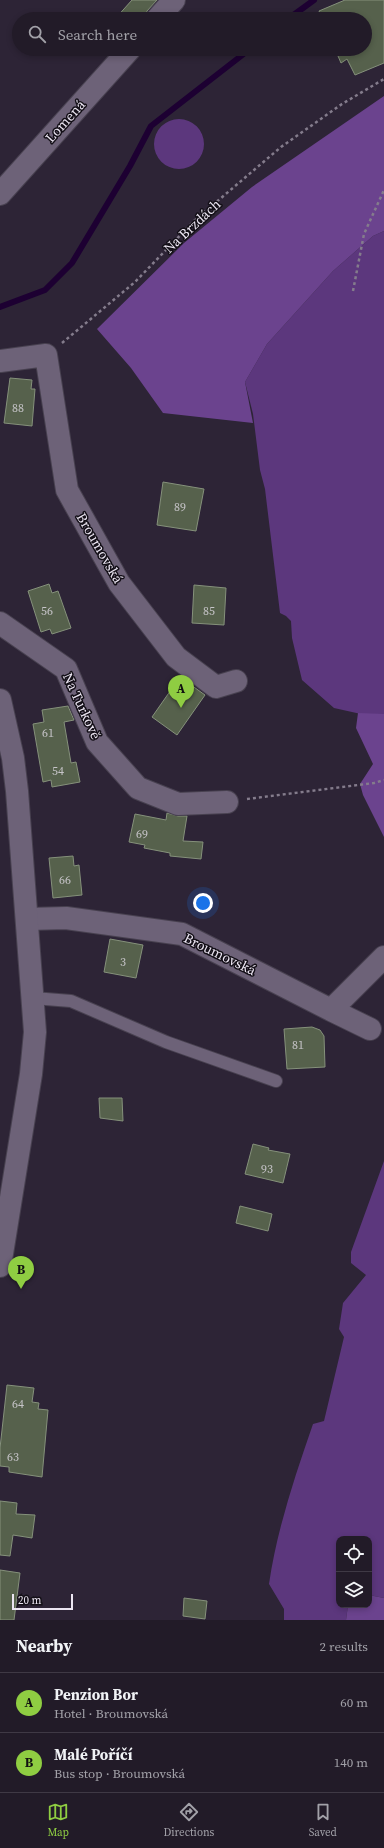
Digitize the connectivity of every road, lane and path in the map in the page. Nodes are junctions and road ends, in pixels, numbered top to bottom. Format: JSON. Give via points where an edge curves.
{"nodes":[{"id":1,"x":174,"y":0,"type":"edge"},
{"id":2,"x":163,"y":12,"type":"edge"},
{"id":3,"x":124,"y":56,"type":"edge"},
{"id":4,"x":384,"y":79,"type":"edge"},
{"id":5,"x":384,"y":190,"type":"edge"},
{"id":6,"x":0,"y":194,"type":"edge"},
{"id":7,"x":353,"y":291,"type":"dead end"},
{"id":8,"x":46,"y":355,"type":"junction"},
{"id":9,"x":0,"y":361,"type":"edge"},
{"id":10,"x":0,"y":623,"type":"edge"},
{"id":11,"x":236,"y":681,"type":"dead end"},
{"id":12,"x":0,"y":700,"type":"edge"},
{"id":13,"x":384,"y":780,"type":"edge"},
{"id":14,"x":227,"y":802,"type":"joint"},
{"id":15,"x":28,"y":919,"type":"junction"},
{"id":16,"x":384,"y":957,"type":"edge"},
{"id":17,"x":33,"y":998,"type":"junction"},
{"id":18,"x":331,"y":1010,"type":"junction"},
{"id":19,"x":370,"y":1029,"type":"dead end"},
{"id":20,"x":276,"y":1081,"type":"dead end"},
{"id":21,"x":5,"y":1196,"type":"edge"},
{"id":22,"x":0,"y":1266,"type":"edge"}],
"edges":[{"from":1,"to":2,"type":"street"},
{"from":3,"to":6,"type":"street","name":"Lomená"},
{"from":4,"to":8,"type":"path","name":"Na Brzdách","via":[[342,104],[281,147],[194,221],[135,282]]},
{"from":5,"to":7,"type":"path","via":[[364,234]]},
{"from":8,"to":9,"type":"street"},
{"from":8,"to":11,"type":"street","name":"Broumovská","via":[[67,490],[119,583],[176,657],[216,687]]},
{"from":10,"to":14,"type":"street","name":"Na Turkově","via":[[66,670],[97,742],[138,788],[178,804]]},
{"from":12,"to":15,"type":"street","via":[[13,758]]},
{"from":13,"to":14,"type":"path"},
{"from":15,"to":17,"type":"street"},
{"from":15,"to":18,"type":"street","name":"Broumovská","via":[[66,918],[182,934]]},
{"from":16,"to":18,"type":"street"},
{"from":17,"to":20,"type":"lane","via":[[71,1001],[166,1042]]},
{"from":17,"to":21,"type":"street","via":[[35,1032],[31,1074]]},
{"from":18,"to":19,"type":"street","name":"Broumovská"},
{"from":21,"to":22,"type":"street"}]}
